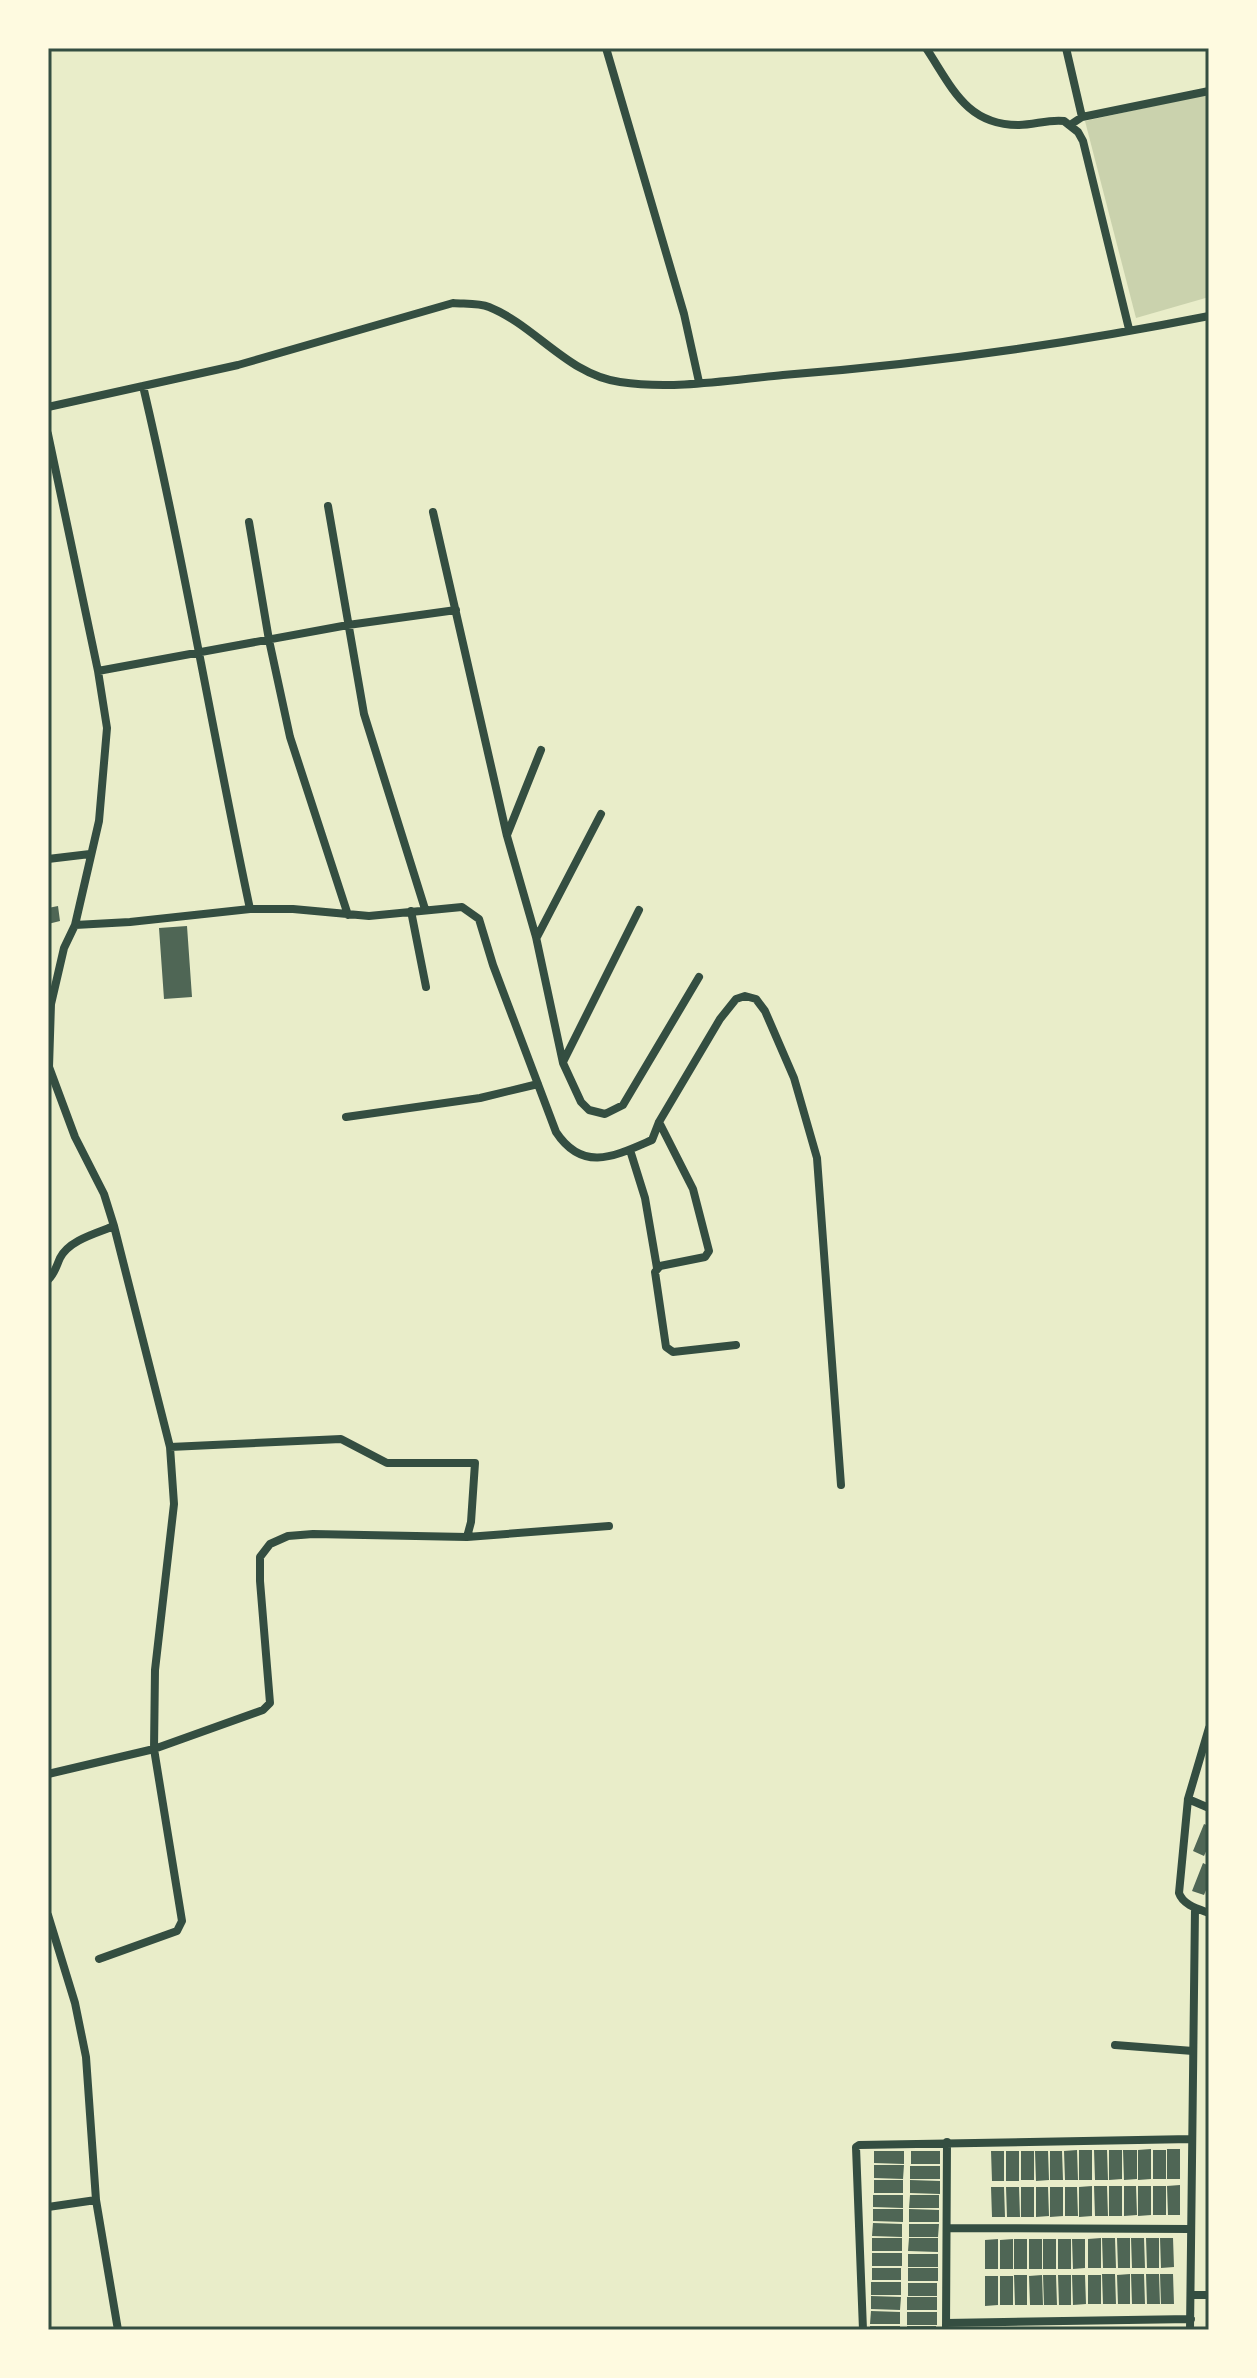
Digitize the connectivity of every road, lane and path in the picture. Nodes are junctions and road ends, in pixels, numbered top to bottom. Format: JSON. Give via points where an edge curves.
{"nodes":[{"id":1,"x":606,"y":48,"type":"edge"},
{"id":2,"x":926,"y":48,"type":"edge"},
{"id":3,"x":1066,"y":48,"type":"edge"},
{"id":4,"x":1209,"y":91,"type":"edge"},
{"id":5,"x":1082,"y":117,"type":"junction"},
{"id":6,"x":1070,"y":125,"type":"junction"},
{"id":7,"x":1209,"y":316,"type":"edge"},
{"id":8,"x":1129,"y":329,"type":"junction"},
{"id":9,"x":699,"y":382,"type":"junction"},
{"id":10,"x":143,"y":386,"type":"junction"},
{"id":11,"x":48,"y":407,"type":"edge"},
{"id":12,"x":48,"y":434,"type":"edge"},
{"id":13,"x":328,"y":506,"type":"dead end"},
{"id":14,"x":433,"y":512,"type":"dead end"},
{"id":15,"x":249,"y":522,"type":"dead end"},
{"id":16,"x":456,"y":610,"type":"junction"},
{"id":17,"x":348,"y":625,"type":"junction"},
{"id":18,"x":269,"y":640,"type":"junction"},
{"id":19,"x":201,"y":653,"type":"junction"},
{"id":20,"x":98,"y":671,"type":"junction"},
{"id":21,"x":541,"y":750,"type":"dead end"},
{"id":22,"x":601,"y":814,"type":"dead end"},
{"id":23,"x":507,"y":836,"type":"junction"},
{"id":24,"x":90,"y":854,"type":"junction"},
{"id":25,"x":48,"y":859,"type":"edge"},
{"id":26,"x":250,"y":909,"type":"junction"},
{"id":27,"x":425,"y":909,"type":"junction"},
{"id":28,"x":639,"y":910,"type":"dead end"},
{"id":29,"x":411,"y":911,"type":"junction"},
{"id":30,"x":348,"y":915,"type":"junction"},
{"id":31,"x":75,"y":925,"type":"junction"},
{"id":32,"x":536,"y":937,"type":"junction"},
{"id":33,"x":699,"y":977,"type":"dead end"},
{"id":34,"x":426,"y":987,"type":"dead end"},
{"id":35,"x":563,"y":1063,"type":"junction"},
{"id":36,"x":48,"y":1068,"type":"edge"},
{"id":37,"x":538,"y":1084,"type":"junction"},
{"id":38,"x":346,"y":1117,"type":"dead end"},
{"id":39,"x":659,"y":1122,"type":"junction"},
{"id":40,"x":630,"y":1150,"type":"junction"},
{"id":41,"x":114,"y":1226,"type":"junction"},
{"id":42,"x":657,"y":1268,"type":"junction"},
{"id":43,"x":48,"y":1280,"type":"edge"},
{"id":44,"x":736,"y":1345,"type":"dead end"},
{"id":45,"x":170,"y":1447,"type":"junction"},
{"id":46,"x":841,"y":1485,"type":"dead end"},
{"id":47,"x":609,"y":1526,"type":"dead end"},
{"id":48,"x":467,"y":1537,"type":"junction"},
{"id":49,"x":1209,"y":1728,"type":"edge"},
{"id":50,"x":154,"y":1749,"type":"junction"},
{"id":51,"x":48,"y":1774,"type":"edge"},
{"id":52,"x":1188,"y":1799,"type":"junction"},
{"id":53,"x":1209,"y":1808,"type":"edge"},
{"id":54,"x":1195,"y":1908,"type":"junction"},
{"id":55,"x":1209,"y":1913,"type":"edge"},
{"id":56,"x":48,"y":1915,"type":"edge"},
{"id":57,"x":99,"y":1959,"type":"dead end"},
{"id":58,"x":1115,"y":2045,"type":"dead end"},
{"id":59,"x":1193,"y":2051,"type":"junction"},
{"id":60,"x":1192,"y":2139,"type":"junction"},
{"id":61,"x":947,"y":2142,"type":"junction"},
{"id":62,"x":96,"y":2200,"type":"junction"},
{"id":63,"x":48,"y":2207,"type":"edge"},
{"id":64,"x":947,"y":2228,"type":"junction"},
{"id":65,"x":1191,"y":2229,"type":"junction"},
{"id":66,"x":1191,"y":2295,"type":"junction"},
{"id":67,"x":1209,"y":2295,"type":"edge"},
{"id":68,"x":1191,"y":2319,"type":"junction"},
{"id":69,"x":946,"y":2327,"type":"edge"},
{"id":70,"x":118,"y":2330,"type":"edge"},
{"id":71,"x":863,"y":2330,"type":"edge"},
{"id":72,"x":1190,"y":2330,"type":"edge"}],
"edges":[{"from":1,"to":9,"type":"street"},
{"from":2,"to":6,"type":"street","via":[[977,117],[993,123],[1055,120]]},
{"from":3,"to":5,"type":"street"},
{"from":4,"to":5,"type":"street"},
{"from":5,"to":6,"type":"street"},
{"from":6,"to":8,"type":"street","via":[[1083,141]]},
{"from":7,"to":8,"type":"street"},
{"from":8,"to":9,"type":"street","via":[[961,357]]},
{"from":9,"to":10,"type":"street","via":[[638,384],[600,377],[487,306],[453,303],[238,365]]},
{"from":10,"to":11,"type":"street"},
{"from":10,"to":19,"type":"street"},
{"from":12,"to":20,"type":"street"},
{"from":13,"to":17,"type":"street"},
{"from":14,"to":16,"type":"street"},
{"from":15,"to":18,"type":"street"},
{"from":16,"to":17,"type":"street"},
{"from":16,"to":23,"type":"street"},
{"from":17,"to":18,"type":"street"},
{"from":17,"to":27,"type":"street","via":[[364,714]]},
{"from":18,"to":19,"type":"street"},
{"from":18,"to":30,"type":"street","via":[[290,737]]},
{"from":19,"to":20,"type":"street"},
{"from":19,"to":26,"type":"street"},
{"from":20,"to":24,"type":"street","via":[[106,757]]},
{"from":21,"to":23,"type":"street"},
{"from":22,"to":32,"type":"street"},
{"from":23,"to":32,"type":"street"},
{"from":24,"to":25,"type":"street"},
{"from":24,"to":31,"type":"street"},
{"from":26,"to":30,"type":"street"},
{"from":26,"to":31,"type":"street"},
{"from":27,"to":29,"type":"street"},
{"from":27,"to":37,"type":"street","via":[[462,907],[479,919]]},
{"from":28,"to":35,"type":"street"},
{"from":29,"to":30,"type":"street"},
{"from":29,"to":34,"type":"street"},
{"from":31,"to":36,"type":"street","via":[[51,1004]]},
{"from":32,"to":35,"type":"street"},
{"from":33,"to":35,"type":"street","via":[[623,1105],[597,1114],[589,1110]]},
{"from":36,"to":41,"type":"street"},
{"from":37,"to":38,"type":"street"},
{"from":37,"to":40,"type":"street","via":[[567,1148],[594,1158]]},
{"from":39,"to":40,"type":"street","via":[[652,1140]]},
{"from":39,"to":42,"type":"street","via":[[693,1189],[709,1251],[705,1257]]},
{"from":39,"to":46,"type":"street","via":[[720,1019],[736,999],[756,999],[794,1078],[817,1158]]},
{"from":40,"to":42,"type":"street"},
{"from":41,"to":43,"type":"street","via":[[69,1247]]},
{"from":41,"to":45,"type":"street"},
{"from":42,"to":44,"type":"street","via":[[669,1351]]},
{"from":45,"to":48,"type":"street","via":[[341,1439],[387,1463],[475,1463]]},
{"from":45,"to":50,"type":"street","via":[[174,1504],[155,1670]]},
{"from":47,"to":48,"type":"street"},
{"from":48,"to":50,"type":"street","via":[[313,1534],[270,1544],[260,1557],[270,1703]]},
{"from":49,"to":52,"type":"street"},
{"from":50,"to":51,"type":"street"},
{"from":50,"to":57,"type":"street","via":[[181,1925],[177,1931]]},
{"from":52,"to":53,"type":"street"},
{"from":52,"to":54,"type":"street","via":[[1179,1893]]},
{"from":54,"to":55,"type":"street"},
{"from":54,"to":59,"type":"street"},
{"from":56,"to":62,"type":"street","via":[[86,2057]]},
{"from":58,"to":59,"type":"street"},
{"from":59,"to":60,"type":"street"},
{"from":60,"to":61,"type":"street"},
{"from":60,"to":65,"type":"street"},
{"from":61,"to":64,"type":"street"},
{"from":61,"to":71,"type":"street","via":[[856,2147]]},
{"from":62,"to":63,"type":"street"},
{"from":62,"to":70,"type":"street"},
{"from":64,"to":65,"type":"street"},
{"from":64,"to":69,"type":"street"},
{"from":65,"to":66,"type":"street"},
{"from":66,"to":67,"type":"street"},
{"from":66,"to":68,"type":"street"},
{"from":68,"to":69,"type":"street"},
{"from":68,"to":72,"type":"street"}]}
